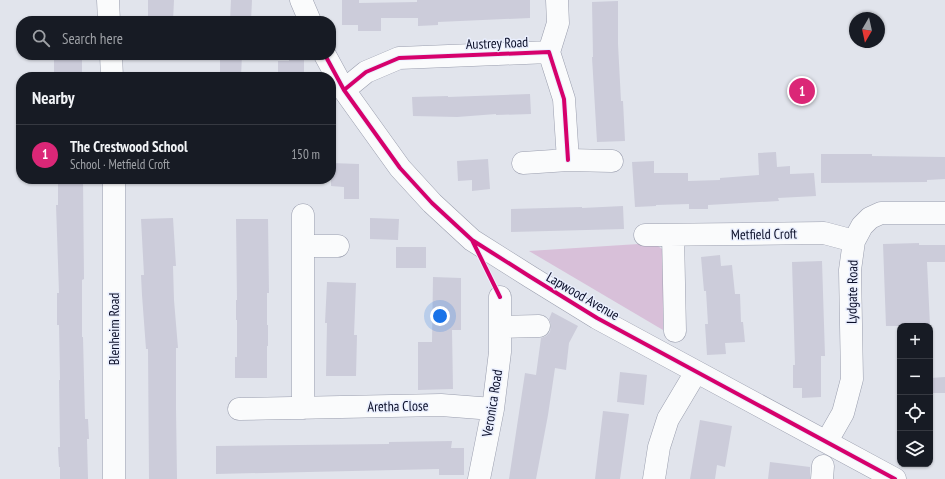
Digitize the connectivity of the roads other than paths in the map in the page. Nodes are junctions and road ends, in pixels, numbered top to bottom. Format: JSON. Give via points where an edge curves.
{"nodes":[{"id":1,"x":108,"y":0,"type":"edge"},
{"id":2,"x":301,"y":0,"type":"edge"},
{"id":3,"x":557,"y":0,"type":"edge"},
{"id":4,"x":109,"y":16,"type":"edge"},
{"id":5,"x":308,"y":16,"type":"edge"},
{"id":6,"x":549,"y":52,"type":"junction"},
{"id":7,"x":111,"y":60,"type":"edge"},
{"id":8,"x":328,"y":60,"type":"edge"},
{"id":9,"x":112,"y":72,"type":"edge"},
{"id":10,"x":334,"y":72,"type":"edge"},
{"id":11,"x":336,"y":75,"type":"edge"},
{"id":12,"x":344,"y":90,"type":"junction"},
{"id":13,"x":568,"y":160,"type":"junction"},
{"id":14,"x":612,"y":161,"type":"dead end"},
{"id":15,"x":523,"y":163,"type":"dead end"},
{"id":16,"x":114,"y":184,"type":"edge"},
{"id":17,"x":945,"y":213,"type":"edge"},
{"id":18,"x":303,"y":215,"type":"dead end"},
{"id":19,"x":645,"y":235,"type":"dead end"},
{"id":20,"x":673,"y":235,"type":"junction"},
{"id":21,"x":854,"y":241,"type":"junction"},
{"id":22,"x":303,"y":246,"type":"junction"},
{"id":23,"x":338,"y":246,"type":"dead end"},
{"id":24,"x":500,"y":297,"type":"dead end"},
{"id":25,"x":539,"y":326,"type":"dead end"},
{"id":26,"x":500,"y":327,"type":"junction"},
{"id":27,"x":675,"y":331,"type":"dead end"},
{"id":28,"x":696,"y":372,"type":"junction"},
{"id":29,"x":303,"y":408,"type":"junction"},
{"id":30,"x":239,"y":409,"type":"dead end"},
{"id":31,"x":493,"y":409,"type":"junction"},
{"id":32,"x":827,"y":441,"type":"junction"},
{"id":33,"x":114,"y":479,"type":"edge"},
{"id":34,"x":479,"y":479,"type":"edge"},
{"id":35,"x":654,"y":479,"type":"edge"},
{"id":36,"x":895,"y":479,"type":"edge"}],
"edges":[{"from":1,"to":4,"type":"street"},
{"from":2,"to":5,"type":"street"},
{"from":3,"to":6,"type":"street","via":[[558,22]]},
{"from":6,"to":12,"type":"street","name":"Austrey Road","via":[[400,58],[366,72]]},
{"from":6,"to":13,"type":"street","name":"Austrey Road","via":[[564,99]]},
{"from":7,"to":9,"type":"street"},
{"from":8,"to":10,"type":"street","name":"Lapwood Avenue"},
{"from":11,"to":12,"type":"street","name":"Lapwood Avenue"},
{"from":12,"to":28,"type":"street","name":"Lapwood Avenue","via":[[400,168],[432,203],[472,240],[597,318]]},
{"from":13,"to":14,"type":"street"},
{"from":13,"to":15,"type":"street"},
{"from":16,"to":33,"type":"street","name":"Blenheim Road"},
{"from":17,"to":21,"type":"street","name":"Lydgate Road","via":[[881,213],[870,218],[862,226]]},
{"from":18,"to":22,"type":"street"},
{"from":19,"to":20,"type":"street","name":"Metfield Croft"},
{"from":20,"to":21,"type":"street","name":"Metfield Croft","via":[[824,233]]},
{"from":20,"to":27,"type":"street"},
{"from":21,"to":32,"type":"street","name":"Lydgate Road","via":[[850,270],[852,379],[843,413]]},
{"from":22,"to":23,"type":"street"},
{"from":22,"to":29,"type":"street"},
{"from":24,"to":26,"type":"street","name":"Veronica Road"},
{"from":25,"to":26,"type":"street"},
{"from":26,"to":31,"type":"street","name":"Veronica Road","via":[[500,352]]},
{"from":28,"to":32,"type":"street","name":"Lapwood Avenue"},
{"from":28,"to":35,"type":"street","via":[[668,419],[659,447]]},
{"from":29,"to":30,"type":"street","name":"Aretha Close"},
{"from":29,"to":31,"type":"street","name":"Aretha Close","via":[[441,405]]},
{"from":31,"to":34,"type":"street","name":"Veronica Road"},
{"from":32,"to":36,"type":"street","name":"Lapwood Avenue"}]}
